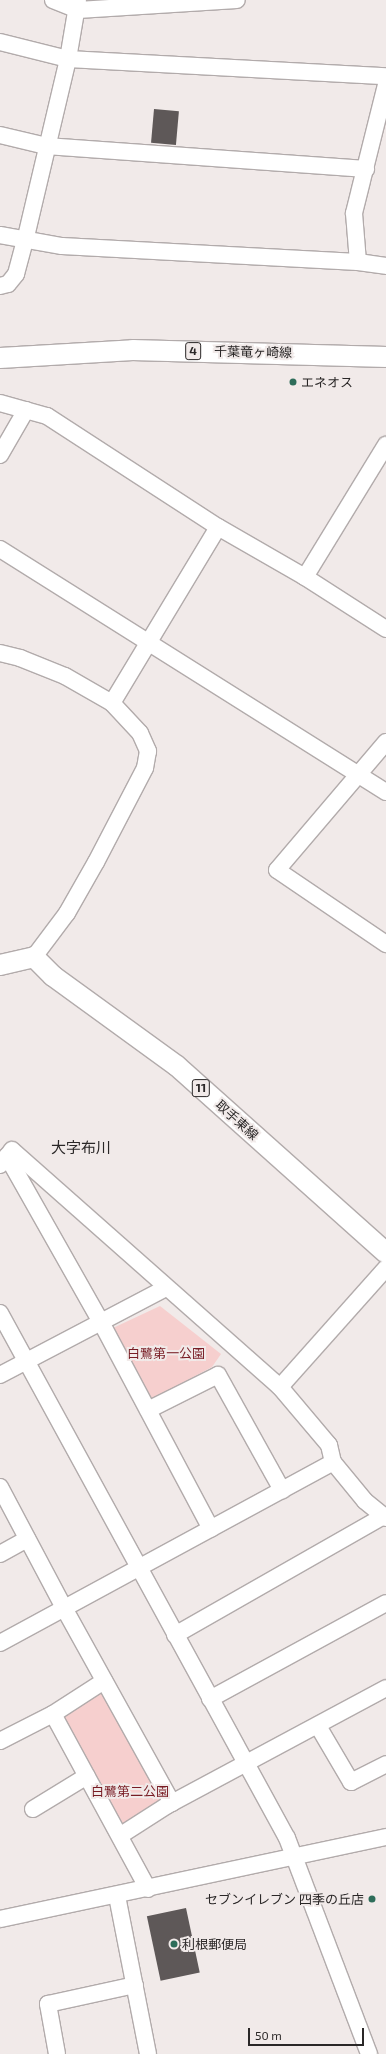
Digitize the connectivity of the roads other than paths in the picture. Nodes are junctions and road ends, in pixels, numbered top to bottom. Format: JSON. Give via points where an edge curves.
{"nodes":[{"id":1,"x":54,"y":0,"type":"edge"},
{"id":2,"x":237,"y":0,"type":"edge"},
{"id":3,"x":78,"y":5,"type":"edge"},
{"id":4,"x":0,"y":42,"type":"edge"},
{"id":5,"x":68,"y":59,"type":"junction"},
{"id":6,"x":386,"y":76,"type":"edge"},
{"id":7,"x":386,"y":85,"type":"edge"},
{"id":8,"x":0,"y":135,"type":"edge"},
{"id":9,"x":46,"y":146,"type":"junction"},
{"id":10,"x":366,"y":169,"type":"junction"},
{"id":11,"x":0,"y":235,"type":"edge"},
{"id":12,"x":25,"y":242,"type":"junction"},
{"id":13,"x":358,"y":262,"type":"junction"},
{"id":14,"x":386,"y":266,"type":"edge"},
{"id":15,"x":0,"y":286,"type":"edge"},
{"id":16,"x":386,"y":357,"type":"edge"},
{"id":17,"x":0,"y":358,"type":"edge"},
{"id":18,"x":0,"y":403,"type":"edge"},
{"id":19,"x":26,"y":410,"type":"junction"},
{"id":20,"x":386,"y":445,"type":"edge"},
{"id":21,"x":0,"y":455,"type":"edge"},
{"id":22,"x":380,"y":467,"type":"edge"},
{"id":23,"x":218,"y":527,"type":"junction"},
{"id":24,"x":0,"y":549,"type":"edge"},
{"id":25,"x":305,"y":577,"type":"junction"},
{"id":26,"x":386,"y":629,"type":"edge"},
{"id":27,"x":148,"y":642,"type":"junction"},
{"id":28,"x":0,"y":653,"type":"edge"},
{"id":29,"x":112,"y":703,"type":"junction"},
{"id":30,"x":386,"y":742,"type":"edge"},
{"id":31,"x":358,"y":775,"type":"junction"},
{"id":32,"x":386,"y":792,"type":"edge"},
{"id":33,"x":386,"y":944,"type":"edge"},
{"id":34,"x":34,"y":957,"type":"junction"},
{"id":35,"x":0,"y":966,"type":"edge"},
{"id":36,"x":4,"y":1161,"type":"edge"},
{"id":37,"x":386,"y":1253,"type":"edge"},
{"id":38,"x":386,"y":1268,"type":"edge"},
{"id":39,"x":166,"y":1288,"type":"junction"},
{"id":40,"x":0,"y":1312,"type":"edge"},
{"id":41,"x":101,"y":1322,"type":"junction"},
{"id":42,"x":26,"y":1362,"type":"junction"},
{"id":43,"x":0,"y":1375,"type":"edge"},
{"id":44,"x":280,"y":1387,"type":"junction"},
{"id":45,"x":148,"y":1410,"type":"junction"},
{"id":46,"x":333,"y":1462,"type":"junction"},
{"id":47,"x":0,"y":1487,"type":"edge"},
{"id":48,"x":282,"y":1490,"type":"junction"},
{"id":49,"x":385,"y":1517,"type":"edge"},
{"id":50,"x":211,"y":1529,"type":"junction"},
{"id":51,"x":27,"y":1539,"type":"junction"},
{"id":52,"x":0,"y":1554,"type":"edge"},
{"id":53,"x":138,"y":1569,"type":"junction"},
{"id":54,"x":386,"y":1603,"type":"edge"},
{"id":55,"x":64,"y":1608,"type":"junction"},
{"id":56,"x":175,"y":1635,"type":"junction"},
{"id":57,"x":0,"y":1643,"type":"edge"},
{"id":58,"x":104,"y":1681,"type":"junction"},
{"id":59,"x":386,"y":1688,"type":"edge"},
{"id":60,"x":210,"y":1699,"type":"junction"},
{"id":61,"x":53,"y":1714,"type":"junction"},
{"id":62,"x":318,"y":1726,"type":"junction"},
{"id":63,"x":0,"y":1741,"type":"edge"},
{"id":64,"x":247,"y":1763,"type":"junction"},
{"id":65,"x":386,"y":1764,"type":"edge"},
{"id":66,"x":87,"y":1776,"type":"junction"},
{"id":67,"x":172,"y":1803,"type":"junction"},
{"id":68,"x":33,"y":1809,"type":"dead end"},
{"id":69,"x":121,"y":1835,"type":"junction"},
{"id":70,"x":386,"y":1837,"type":"edge"},
{"id":71,"x":295,"y":1856,"type":"junction"},
{"id":72,"x":148,"y":1888,"type":"junction"},
{"id":73,"x":117,"y":1896,"type":"junction"},
{"id":74,"x":0,"y":1919,"type":"edge"},
{"id":75,"x":135,"y":1985,"type":"junction"},
{"id":76,"x":57,"y":2054,"type":"edge"},
{"id":77,"x":148,"y":2054,"type":"edge"},
{"id":78,"x":369,"y":2054,"type":"edge"}],
"edges":[{"from":1,"to":3,"type":"street"},
{"from":2,"to":3,"type":"street"},
{"from":3,"to":5,"type":"street"},
{"from":4,"to":5,"type":"street"},
{"from":5,"to":6,"type":"street"},
{"from":5,"to":9,"type":"street"},
{"from":7,"to":10,"type":"street"},
{"from":8,"to":9,"type":"street"},
{"from":9,"to":10,"type":"street"},
{"from":9,"to":12,"type":"street"},
{"from":10,"to":13,"type":"street","via":[[354,213]]},
{"from":11,"to":12,"type":"street"},
{"from":12,"to":13,"type":"street"},
{"from":12,"to":15,"type":"street","via":[[16,274],[8,284]]},
{"from":13,"to":14,"type":"street"},
{"from":16,"to":17,"type":"main road","name":"千葉竜ヶ崎線","number":"4","via":[[133,350]]},
{"from":18,"to":19,"type":"street"},
{"from":19,"to":21,"type":"street"},
{"from":19,"to":23,"type":"street","via":[[47,416]]},
{"from":20,"to":22,"type":"street"},
{"from":22,"to":25,"type":"street"},
{"from":23,"to":25,"type":"street"},
{"from":23,"to":27,"type":"street"},
{"from":24,"to":27,"type":"street"},
{"from":25,"to":26,"type":"street"},
{"from":27,"to":29,"type":"street"},
{"from":27,"to":31,"type":"street"},
{"from":28,"to":29,"type":"street","via":[[65,676]]},
{"from":29,"to":34,"type":"street","via":[[140,733],[148,751],[146,768],[67,913]]},
{"from":30,"to":31,"type":"street"},
{"from":31,"to":32,"type":"street"},
{"from":31,"to":33,"type":"street","via":[[276,870]]},
{"from":34,"to":35,"type":"main road"},
{"from":34,"to":37,"type":"main road","name":"取手東線","number":"11","via":[[53,976],[177,1066]]},
{"from":36,"to":39,"type":"street","via":[[12,1150]]},
{"from":36,"to":41,"type":"street"},
{"from":38,"to":44,"type":"street"},
{"from":39,"to":41,"type":"street"},
{"from":39,"to":44,"type":"street"},
{"from":40,"to":42,"type":"street"},
{"from":41,"to":42,"type":"street"},
{"from":41,"to":45,"type":"street"},
{"from":42,"to":43,"type":"street"},
{"from":42,"to":53,"type":"street"},
{"from":44,"to":46,"type":"street","via":[[329,1445]]},
{"from":45,"to":48,"type":"street","via":[[218,1375]]},
{"from":45,"to":50,"type":"street"},
{"from":46,"to":48,"type":"street"},
{"from":46,"to":49,"type":"street","via":[[365,1501]]},
{"from":47,"to":51,"type":"street"},
{"from":48,"to":50,"type":"street"},
{"from":49,"to":56,"type":"street"},
{"from":50,"to":53,"type":"street"},
{"from":51,"to":52,"type":"street"},
{"from":51,"to":55,"type":"street"},
{"from":53,"to":55,"type":"street"},
{"from":53,"to":56,"type":"street"},
{"from":54,"to":60,"type":"street"},
{"from":55,"to":57,"type":"street"},
{"from":55,"to":58,"type":"street"},
{"from":56,"to":60,"type":"street"},
{"from":58,"to":61,"type":"street"},
{"from":58,"to":67,"type":"street"},
{"from":59,"to":62,"type":"street"},
{"from":60,"to":64,"type":"street"},
{"from":61,"to":63,"type":"street"},
{"from":61,"to":66,"type":"street"},
{"from":62,"to":64,"type":"street"},
{"from":62,"to":65,"type":"street","via":[[351,1782]]},
{"from":64,"to":67,"type":"street"},
{"from":64,"to":71,"type":"street"},
{"from":66,"to":68,"type":"street"},
{"from":66,"to":69,"type":"street"},
{"from":67,"to":69,"type":"street"},
{"from":69,"to":72,"type":"street"},
{"from":70,"to":71,"type":"street"},
{"from":71,"to":72,"type":"street"},
{"from":71,"to":78,"type":"street"},
{"from":72,"to":73,"type":"street"},
{"from":73,"to":74,"type":"street"},
{"from":73,"to":75,"type":"street"},
{"from":75,"to":76,"type":"street","via":[[48,2004]]},
{"from":75,"to":77,"type":"street"}]}
